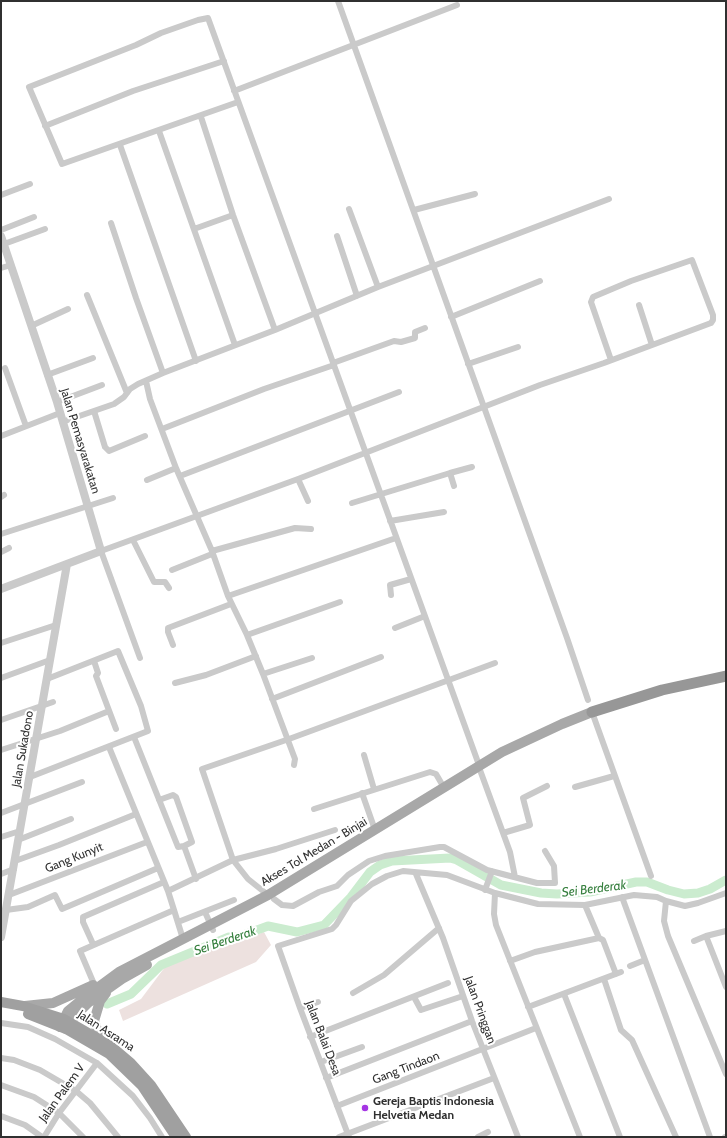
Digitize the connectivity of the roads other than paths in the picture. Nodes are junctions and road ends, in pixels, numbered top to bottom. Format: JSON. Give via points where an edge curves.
{"nodes":[{"id":1,"x":338,"y":1,"type":"edge"},
{"id":2,"x":457,"y":5,"type":"dead end"},
{"id":3,"x":354,"y":45,"type":"junction"},
{"id":4,"x":224,"y":61,"type":"junction"},
{"id":5,"x":234,"y":91,"type":"junction"},
{"id":6,"x":238,"y":102,"type":"junction"},
{"id":7,"x":201,"y":116,"type":"junction"},
{"id":8,"x":46,"y":126,"type":"junction"},
{"id":9,"x":159,"y":131,"type":"junction"},
{"id":10,"x":120,"y":145,"type":"junction"},
{"id":11,"x":30,"y":184,"type":"dead end"},
{"id":12,"x":475,"y":194,"type":"dead end"},
{"id":13,"x":1,"y":195,"type":"edge"},
{"id":14,"x":609,"y":199,"type":"dead end"},
{"id":15,"x":349,"y":210,"type":"dead end"},
{"id":16,"x":414,"y":210,"type":"junction"},
{"id":17,"x":233,"y":215,"type":"junction"},
{"id":18,"x":34,"y":217,"type":"dead end"},
{"id":19,"x":111,"y":223,"type":"dead end"},
{"id":20,"x":45,"y":229,"type":"dead end"},
{"id":21,"x":194,"y":229,"type":"junction"},
{"id":22,"x":1,"y":230,"type":"edge"},
{"id":23,"x":336,"y":236,"type":"dead end"},
{"id":24,"x":2,"y":240,"type":"edge"},
{"id":25,"x":11,"y":265,"type":"junction"},
{"id":26,"x":434,"y":267,"type":"junction"},
{"id":27,"x":1,"y":268,"type":"edge"},
{"id":28,"x":540,"y":281,"type":"dead end"},
{"id":29,"x":378,"y":287,"type":"junction"},
{"id":30,"x":87,"y":295,"type":"dead end"},
{"id":31,"x":357,"y":296,"type":"junction"},
{"id":32,"x":640,"y":305,"type":"dead end"},
{"id":33,"x":68,"y":309,"type":"dead end"},
{"id":34,"x":315,"y":314,"type":"junction"},
{"id":35,"x":451,"y":316,"type":"junction"},
{"id":36,"x":31,"y":326,"type":"junction"},
{"id":37,"x":425,"y":328,"type":"dead end"},
{"id":38,"x":275,"y":330,"type":"junction"},
{"id":39,"x":235,"y":345,"type":"junction"},
{"id":40,"x":652,"y":345,"type":"junction"},
{"id":41,"x":518,"y":347,"type":"dead end"},
{"id":42,"x":93,"y":358,"type":"dead end"},
{"id":43,"x":611,"y":360,"type":"junction"},
{"id":44,"x":196,"y":361,"type":"junction"},
{"id":45,"x":334,"y":364,"type":"junction"},
{"id":46,"x":468,"y":364,"type":"junction"},
{"id":47,"x":4,"y":368,"type":"dead end"},
{"id":48,"x":163,"y":373,"type":"junction"},
{"id":49,"x":47,"y":375,"type":"junction"},
{"id":50,"x":146,"y":381,"type":"junction"},
{"id":51,"x":102,"y":385,"type":"dead end"},
{"id":52,"x":399,"y":392,"type":"dead end"},
{"id":53,"x":127,"y":393,"type":"junction"},
{"id":54,"x":57,"y":402,"type":"junction"},
{"id":55,"x":484,"y":407,"type":"junction"},
{"id":56,"x":350,"y":411,"type":"junction"},
{"id":57,"x":94,"y":412,"type":"junction"},
{"id":58,"x":60,"y":413,"type":"junction"},
{"id":59,"x":62,"y":422,"type":"junction"},
{"id":60,"x":26,"y":426,"type":"junction"},
{"id":61,"x":162,"y":429,"type":"junction"},
{"id":62,"x":2,"y":434,"type":"edge"},
{"id":63,"x":145,"y":436,"type":"dead end"},
{"id":64,"x":366,"y":452,"type":"junction"},
{"id":65,"x":472,"y":467,"type":"dead end"},
{"id":66,"x":176,"y":468,"type":"junction"},
{"id":67,"x":450,"y":473,"type":"junction"},
{"id":68,"x":180,"y":476,"type":"junction"},
{"id":69,"x":298,"y":479,"type":"junction"},
{"id":70,"x":147,"y":480,"type":"dead end"},
{"id":71,"x":454,"y":486,"type":"dead end"},
{"id":72,"x":382,"y":495,"type":"junction"},
{"id":73,"x":113,"y":498,"type":"dead end"},
{"id":74,"x":308,"y":501,"type":"dead end"},
{"id":75,"x":352,"y":503,"type":"dead end"},
{"id":76,"x":88,"y":508,"type":"junction"},
{"id":77,"x":444,"y":512,"type":"dead end"},
{"id":78,"x":196,"y":516,"type":"junction"},
{"id":79,"x":390,"y":521,"type":"junction"},
{"id":80,"x":311,"y":529,"type":"dead end"},
{"id":81,"x":1,"y":534,"type":"edge"},
{"id":82,"x":396,"y":538,"type":"junction"},
{"id":83,"x":133,"y":540,"type":"junction"},
{"id":84,"x":9,"y":548,"type":"dead end"},
{"id":85,"x":101,"y":551,"type":"junction"},
{"id":86,"x":1,"y":552,"type":"edge"},
{"id":87,"x":212,"y":553,"type":"junction"},
{"id":88,"x":67,"y":564,"type":"junction"},
{"id":89,"x":172,"y":570,"type":"dead end"},
{"id":90,"x":411,"y":579,"type":"junction"},
{"id":91,"x":169,"y":588,"type":"dead end"},
{"id":92,"x":1,"y":590,"type":"edge"},
{"id":93,"x":391,"y":595,"type":"dead end"},
{"id":94,"x":228,"y":596,"type":"junction"},
{"id":95,"x":340,"y":602,"type":"dead end"},
{"id":96,"x":231,"y":604,"type":"junction"},
{"id":97,"x":425,"y":616,"type":"junction"},
{"id":98,"x":56,"y":625,"type":"junction"},
{"id":99,"x":395,"y":628,"type":"dead end"},
{"id":100,"x":247,"y":636,"type":"junction"},
{"id":101,"x":1,"y":643,"type":"edge"},
{"id":102,"x":173,"y":645,"type":"dead end"},
{"id":103,"x":256,"y":656,"type":"junction"},
{"id":104,"x":140,"y":658,"type":"dead end"},
{"id":105,"x":312,"y":658,"type":"dead end"},
{"id":106,"x":381,"y":658,"type":"dead end"},
{"id":107,"x":50,"y":660,"type":"junction"},
{"id":108,"x":94,"y":661,"type":"junction"},
{"id":109,"x":495,"y":663,"type":"dead end"},
{"id":110,"x":263,"y":674,"type":"junction"},
{"id":111,"x":726,"y":676,"type":"edge"},
{"id":112,"x":1,"y":678,"type":"edge"},
{"id":113,"x":47,"y":679,"type":"junction"},
{"id":114,"x":448,"y":680,"type":"junction"},
{"id":115,"x":726,"y":682,"type":"edge"},
{"id":116,"x":175,"y":683,"type":"dead end"},
{"id":117,"x":272,"y":699,"type":"junction"},
{"id":118,"x":588,"y":700,"type":"dead end"},
{"id":119,"x":53,"y":702,"type":"dead end"},
{"id":120,"x":42,"y":706,"type":"junction"},
{"id":121,"x":109,"y":711,"type":"junction"},
{"id":122,"x":593,"y":714,"type":"junction"},
{"id":123,"x":1,"y":720,"type":"edge"},
{"id":124,"x":116,"y":729,"type":"dead end"},
{"id":125,"x":134,"y":737,"type":"junction"},
{"id":126,"x":37,"y":739,"type":"junction"},
{"id":127,"x":287,"y":740,"type":"junction"},
{"id":128,"x":109,"y":747,"type":"junction"},
{"id":129,"x":1,"y":750,"type":"edge"},
{"id":130,"x":364,"y":755,"type":"dead end"},
{"id":131,"x":294,"y":765,"type":"dead end"},
{"id":132,"x":479,"y":768,"type":"junction"},
{"id":133,"x":614,"y":776,"type":"junction"},
{"id":134,"x":30,"y":777,"type":"junction"},
{"id":135,"x":82,"y":782,"type":"dead end"},
{"id":136,"x":443,"y":786,"type":"junction"},
{"id":137,"x":547,"y":786,"type":"dead end"},
{"id":138,"x":575,"y":787,"type":"dead end"},
{"id":139,"x":374,"y":789,"type":"junction"},
{"id":140,"x":362,"y":793,"type":"junction"},
{"id":141,"x":159,"y":800,"type":"junction"},
{"id":142,"x":25,"y":804,"type":"junction"},
{"id":143,"x":314,"y":809,"type":"dead end"},
{"id":144,"x":411,"y":810,"type":"junction"},
{"id":145,"x":1,"y":813,"type":"edge"},
{"id":146,"x":136,"y":814,"type":"junction"},
{"id":147,"x":71,"y":819,"type":"dead end"},
{"id":148,"x":335,"y":830,"type":"dead end"},
{"id":149,"x":375,"y":830,"type":"junction"},
{"id":150,"x":20,"y":831,"type":"junction"},
{"id":151,"x":503,"y":833,"type":"junction"},
{"id":152,"x":1,"y":837,"type":"edge"},
{"id":153,"x":18,"y":840,"type":"junction"},
{"id":154,"x":147,"y":842,"type":"junction"},
{"id":155,"x":184,"y":846,"type":"junction"},
{"id":156,"x":545,"y":851,"type":"dead end"},
{"id":157,"x":233,"y":860,"type":"junction"},
{"id":158,"x":14,"y":865,"type":"junction"},
{"id":159,"x":158,"y":868,"type":"junction"},
{"id":160,"x":492,"y":872,"type":"junction"},
{"id":161,"x":1,"y":874,"type":"edge"},
{"id":162,"x":416,"y":874,"type":"junction"},
{"id":163,"x":651,"y":876,"type":"dead end"},
{"id":164,"x":515,"y":877,"type":"junction"},
{"id":165,"x":196,"y":879,"type":"junction"},
{"id":166,"x":164,"y":882,"type":"junction"},
{"id":167,"x":486,"y":888,"type":"junction"},
{"id":168,"x":168,"y":891,"type":"junction"},
{"id":169,"x":494,"y":893,"type":"junction"},
{"id":170,"x":726,"y":893,"type":"edge"},
{"id":171,"x":9,"y":895,"type":"junction"},
{"id":172,"x":271,"y":897,"type":"junction"},
{"id":173,"x":622,"y":897,"type":"junction"},
{"id":174,"x":234,"y":900,"type":"dead end"},
{"id":175,"x":666,"y":901,"type":"junction"},
{"id":176,"x":585,"y":905,"type":"junction"},
{"id":177,"x":174,"y":910,"type":"junction"},
{"id":178,"x":4,"y":912,"type":"edge"},
{"id":179,"x":205,"y":912,"type":"junction"},
{"id":180,"x":178,"y":922,"type":"junction"},
{"id":181,"x":211,"y":928,"type":"junction"},
{"id":182,"x":439,"y":928,"type":"junction"},
{"id":183,"x":726,"y":931,"type":"edge"},
{"id":184,"x":706,"y":936,"type":"junction"},
{"id":185,"x":1,"y":937,"type":"edge"},
{"id":186,"x":600,"y":938,"type":"junction"},
{"id":187,"x":183,"y":939,"type":"junction"},
{"id":188,"x":694,"y":941,"type":"dead end"},
{"id":189,"x":93,"y":944,"type":"junction"},
{"id":190,"x":645,"y":960,"type":"junction"},
{"id":191,"x":510,"y":961,"type":"junction"},
{"id":192,"x":630,"y":966,"type":"dead end"},
{"id":193,"x":115,"y":975,"type":"junction"},
{"id":194,"x":604,"y":979,"type":"junction"},
{"id":195,"x":448,"y":983,"type":"dead end"},
{"id":196,"x":94,"y":984,"type":"junction"},
{"id":197,"x":113,"y":985,"type":"junction"},
{"id":198,"x":726,"y":988,"type":"edge"},
{"id":199,"x":353,"y":993,"type":"dead end"},
{"id":200,"x":564,"y":994,"type":"junction"},
{"id":201,"x":463,"y":996,"type":"junction"},
{"id":202,"x":414,"y":997,"type":"junction"},
{"id":203,"x":1,"y":1002,"type":"edge"},
{"id":204,"x":318,"y":1002,"type":"dead end"},
{"id":205,"x":23,"y":1006,"type":"junction"},
{"id":206,"x":528,"y":1007,"type":"junction"},
{"id":207,"x":1,"y":1008,"type":"edge"},
{"id":208,"x":300,"y":1008,"type":"junction"},
{"id":209,"x":472,"y":1022,"type":"junction"},
{"id":210,"x":1,"y":1023,"type":"edge"},
{"id":211,"x":65,"y":1024,"type":"junction"},
{"id":212,"x":536,"y":1028,"type":"junction"},
{"id":213,"x":310,"y":1037,"type":"junction"},
{"id":214,"x":111,"y":1046,"type":"junction"},
{"id":215,"x":362,"y":1047,"type":"dead end"},
{"id":216,"x":483,"y":1049,"type":"junction"},
{"id":217,"x":1,"y":1058,"type":"edge"},
{"id":218,"x":321,"y":1062,"type":"junction"},
{"id":219,"x":98,"y":1063,"type":"junction"},
{"id":220,"x":726,"y":1074,"type":"edge"},
{"id":221,"x":326,"y":1078,"type":"junction"},
{"id":222,"x":494,"y":1078,"type":"junction"},
{"id":223,"x":1,"y":1085,"type":"edge"},
{"id":224,"x":76,"y":1091,"type":"junction"},
{"id":225,"x":337,"y":1106,"type":"junction"},
{"id":226,"x":59,"y":1114,"type":"junction"},
{"id":227,"x":1,"y":1116,"type":"edge"},
{"id":228,"x":488,"y":1132,"type":"dead end"},
{"id":229,"x":348,"y":1135,"type":"edge"},
{"id":230,"x":43,"y":1137,"type":"edge"},
{"id":231,"x":83,"y":1137,"type":"edge"},
{"id":232,"x":118,"y":1137,"type":"edge"},
{"id":233,"x":162,"y":1137,"type":"edge"},
{"id":234,"x":176,"y":1137,"type":"edge"},
{"id":235,"x":186,"y":1137,"type":"edge"},
{"id":236,"x":339,"y":1137,"type":"edge"},
{"id":237,"x":478,"y":1137,"type":"edge"},
{"id":238,"x":518,"y":1137,"type":"edge"},
{"id":239,"x":580,"y":1137,"type":"edge"},
{"id":240,"x":620,"y":1137,"type":"edge"},
{"id":241,"x":676,"y":1137,"type":"edge"},
{"id":242,"x":710,"y":1137,"type":"edge"}],
"edges":[{"from":1,"to":3,"type":"street"},
{"from":2,"to":3,"type":"street"},
{"from":3,"to":5,"type":"street"},
{"from":3,"to":16,"type":"street"},
{"from":4,"to":5,"type":"street"},
{"from":4,"to":8,"type":"street","via":[[133,91]]},
{"from":4,"to":8,"type":"street","via":[[208,18],[169,30],[30,86]]},
{"from":5,"to":6,"type":"street"},
{"from":6,"to":7,"type":"street"},
{"from":6,"to":34,"type":"street"},
{"from":7,"to":9,"type":"street"},
{"from":7,"to":17,"type":"street"},
{"from":8,"to":10,"type":"street","via":[[62,164]]},
{"from":9,"to":10,"type":"street"},
{"from":9,"to":21,"type":"street"},
{"from":10,"to":44,"type":"street"},
{"from":11,"to":13,"type":"street"},
{"from":12,"to":16,"type":"street"},
{"from":14,"to":26,"type":"street"},
{"from":15,"to":29,"type":"street"},
{"from":16,"to":26,"type":"street"},
{"from":17,"to":21,"type":"street"},
{"from":17,"to":38,"type":"street"},
{"from":18,"to":22,"type":"street"},
{"from":19,"to":48,"type":"street"},
{"from":20,"to":24,"type":"street"},
{"from":21,"to":39,"type":"street"},
{"from":23,"to":31,"type":"street"},
{"from":24,"to":25,"type":"street","name":"Jalan Pemasyarakatan"},
{"from":25,"to":27,"type":"street"},
{"from":25,"to":36,"type":"street","name":"Jalan Pemasyarakatan"},
{"from":26,"to":29,"type":"street"},
{"from":26,"to":35,"type":"street"},
{"from":28,"to":35,"type":"street"},
{"from":29,"to":31,"type":"street"},
{"from":30,"to":53,"type":"street"},
{"from":31,"to":34,"type":"street"},
{"from":32,"to":40,"type":"street"},
{"from":33,"to":36,"type":"street"},
{"from":34,"to":38,"type":"street"},
{"from":34,"to":45,"type":"street"},
{"from":35,"to":46,"type":"street"},
{"from":36,"to":49,"type":"street","name":"Jalan Pemasyarakatan"},
{"from":37,"to":45,"type":"street","via":[[416,331],[415,338],[394,341]]},
{"from":38,"to":39,"type":"street"},
{"from":39,"to":44,"type":"street"},
{"from":40,"to":43,"type":"street"},
{"from":40,"to":43,"type":"street","via":[[713,322],[692,260],[611,288],[593,297],[591,302]]},
{"from":41,"to":46,"type":"street"},
{"from":42,"to":49,"type":"street"},
{"from":43,"to":55,"type":"street"},
{"from":44,"to":48,"type":"street"},
{"from":45,"to":56,"type":"street"},
{"from":45,"to":61,"type":"street"},
{"from":46,"to":55,"type":"street"},
{"from":47,"to":60,"type":"street"},
{"from":48,"to":50,"type":"street"},
{"from":49,"to":54,"type":"street","name":"Jalan Pemasyarakatan"},
{"from":50,"to":53,"type":"street"},
{"from":50,"to":61,"type":"street"},
{"from":51,"to":54,"type":"street"},
{"from":52,"to":56,"type":"street"},
{"from":53,"to":57,"type":"street","via":[[120,400]]},
{"from":54,"to":58,"type":"street","name":"Jalan Pemasyarakatan"},
{"from":55,"to":64,"type":"street"},
{"from":55,"to":118,"type":"street"},
{"from":56,"to":64,"type":"street"},
{"from":56,"to":68,"type":"street"},
{"from":57,"to":59,"type":"street"},
{"from":57,"to":63,"type":"street","via":[[105,447],[109,451]]},
{"from":58,"to":59,"type":"street","name":"Jalan Pemasyarakatan"},
{"from":58,"to":60,"type":"street"},
{"from":59,"to":76,"type":"street","name":"Jalan Pemasyarakatan"},
{"from":60,"to":62,"type":"street"},
{"from":61,"to":66,"type":"street"},
{"from":64,"to":69,"type":"street"},
{"from":64,"to":72,"type":"street"},
{"from":65,"to":67,"type":"street"},
{"from":66,"to":68,"type":"street"},
{"from":66,"to":70,"type":"street"},
{"from":67,"to":71,"type":"street"},
{"from":67,"to":72,"type":"street"},
{"from":68,"to":78,"type":"street"},
{"from":69,"to":74,"type":"street"},
{"from":69,"to":78,"type":"street"},
{"from":72,"to":75,"type":"street"},
{"from":72,"to":79,"type":"street"},
{"from":73,"to":76,"type":"street"},
{"from":76,"to":81,"type":"street"},
{"from":76,"to":85,"type":"street","name":"Jalan Pemasyarakatan"},
{"from":77,"to":79,"type":"street"},
{"from":78,"to":83,"type":"street"},
{"from":78,"to":87,"type":"street"},
{"from":79,"to":82,"type":"street"},
{"from":80,"to":87,"type":"street","via":[[295,528]]},
{"from":82,"to":90,"type":"street"},
{"from":82,"to":94,"type":"street"},
{"from":83,"to":85,"type":"street"},
{"from":83,"to":91,"type":"street","via":[[154,582],[165,582]]},
{"from":84,"to":86,"type":"street"},
{"from":85,"to":88,"type":"street"},
{"from":85,"to":104,"type":"street"},
{"from":87,"to":89,"type":"street"},
{"from":87,"to":94,"type":"street"},
{"from":88,"to":92,"type":"street"},
{"from":88,"to":98,"type":"street","name":"Jalan Sukadono"},
{"from":90,"to":93,"type":"street","via":[[390,585]]},
{"from":90,"to":97,"type":"street"},
{"from":94,"to":96,"type":"street"},
{"from":95,"to":100,"type":"street"},
{"from":96,"to":100,"type":"street"},
{"from":96,"to":102,"type":"street","via":[[168,628]]},
{"from":97,"to":99,"type":"street"},
{"from":97,"to":114,"type":"street"},
{"from":98,"to":101,"type":"street"},
{"from":98,"to":107,"type":"street","name":"Jalan Sukadono"},
{"from":100,"to":103,"type":"street"},
{"from":103,"to":110,"type":"street"},
{"from":103,"to":116,"type":"street","via":[[206,675]]},
{"from":105,"to":110,"type":"street"},
{"from":106,"to":117,"type":"street"},
{"from":107,"to":112,"type":"street"},
{"from":107,"to":113,"type":"street","name":"Jalan Sukadono"},
{"from":108,"to":113,"type":"street"},
{"from":108,"to":121,"type":"street","via":[[98,673],[96,676]]},
{"from":108,"to":125,"type":"street","via":[[118,651],[141,706],[148,731]]},
{"from":109,"to":114,"type":"street"},
{"from":110,"to":117,"type":"street"},
{"from":111,"to":122,"type":"highway","via":[[662,690]]},
{"from":113,"to":120,"type":"street","name":"Jalan Sukadono"},
{"from":114,"to":127,"type":"street"},
{"from":114,"to":132,"type":"street"},
{"from":115,"to":122,"type":"highway"},
{"from":117,"to":127,"type":"street"},
{"from":119,"to":120,"type":"street"},
{"from":120,"to":123,"type":"street"},
{"from":120,"to":126,"type":"street","name":"Jalan Sukadono"},
{"from":121,"to":124,"type":"street"},
{"from":121,"to":126,"type":"street"},
{"from":122,"to":132,"type":"main road","name":"Akses Tol Medan - Binjai","via":[[526,743]]},
{"from":122,"to":133,"type":"street"},
{"from":125,"to":128,"type":"street"},
{"from":125,"to":141,"type":"street"},
{"from":126,"to":129,"type":"street"},
{"from":126,"to":134,"type":"street","name":"Jalan Sukadono"},
{"from":127,"to":131,"type":"street","via":[[295,759]]},
{"from":127,"to":157,"type":"street","via":[[202,769]]},
{"from":128,"to":134,"type":"street"},
{"from":128,"to":146,"type":"street"},
{"from":130,"to":139,"type":"street"},
{"from":132,"to":136,"type":"main road","name":"Akses Tol Medan - Binjai"},
{"from":132,"to":144,"type":"main road","name":"Akses Tol Medan - Binjai"},
{"from":132,"to":151,"type":"street"},
{"from":133,"to":138,"type":"street"},
{"from":133,"to":163,"type":"street"},
{"from":134,"to":142,"type":"street","name":"Jalan Sukadono"},
{"from":135,"to":142,"type":"street"},
{"from":136,"to":139,"type":"street","via":[[432,772]]},
{"from":136,"to":144,"type":"main road","name":"Akses Tol Medan - Binjai"},
{"from":137,"to":151,"type":"street","via":[[523,798],[530,825]]},
{"from":139,"to":140,"type":"street"},
{"from":140,"to":143,"type":"street"},
{"from":140,"to":149,"type":"street"},
{"from":141,"to":155,"type":"street","via":[[178,847]]},
{"from":141,"to":155,"type":"street","via":[[173,795],[176,797],[192,842]]},
{"from":142,"to":145,"type":"street"},
{"from":142,"to":150,"type":"street","name":"Jalan Sukadono"},
{"from":144,"to":149,"type":"main road","name":"Akses Tol Medan - Binjai"},
{"from":144,"to":172,"type":"main road","name":"Akses Tol Medan - Binjai"},
{"from":146,"to":154,"type":"street"},
{"from":146,"to":158,"type":"street"},
{"from":147,"to":153,"type":"street"},
{"from":148,"to":157,"type":"street"},
{"from":149,"to":172,"type":"main road","name":"Akses Tol Medan - Binjai"},
{"from":150,"to":152,"type":"street"},
{"from":150,"to":153,"type":"street","name":"Jalan Sukadono"},
{"from":151,"to":164,"type":"street"},
{"from":153,"to":158,"type":"street","name":"Jalan Sukadono"},
{"from":154,"to":159,"type":"street"},
{"from":154,"to":171,"type":"street","name":"Gang Kunyit"},
{"from":155,"to":165,"type":"street"},
{"from":156,"to":164,"type":"street","via":[[554,866],[555,883],[537,883]]},
{"from":157,"to":165,"type":"street"},
{"from":157,"to":172,"type":"street","via":[[248,879]]},
{"from":158,"to":161,"type":"street"},
{"from":158,"to":171,"type":"street","name":"Jalan Sukadono"},
{"from":159,"to":166,"type":"street"},
{"from":159,"to":178,"type":"street","via":[[62,909],[55,895]]},
{"from":160,"to":164,"type":"street"},
{"from":160,"to":167,"type":"street"},
{"from":160,"to":172,"type":"street","via":[[440,847],[369,861],[337,886],[293,906],[282,905]]},
{"from":162,"to":167,"type":"street","via":[[447,875]]},
{"from":162,"to":182,"type":"street","name":"Jalan Pringgan"},
{"from":162,"to":208,"type":"street","name":"Jalan Balai Desa","via":[[403,872],[378,880],[351,901],[332,929],[278,946]]},
{"from":165,"to":168,"type":"street"},
{"from":166,"to":168,"type":"street"},
{"from":166,"to":189,"type":"street","via":[[83,917]]},
{"from":167,"to":169,"type":"street"},
{"from":168,"to":177,"type":"street"},
{"from":169,"to":176,"type":"street","via":[[538,904]]},
{"from":169,"to":191,"type":"street","via":[[494,918]]},
{"from":170,"to":175,"type":"street","via":[[685,906]]},
{"from":171,"to":178,"type":"street","name":"Jalan Sukadono"},
{"from":172,"to":181,"type":"main road","name":"Akses Tol Medan - Binjai"},
{"from":173,"to":175,"type":"street","via":[[657,897]]},
{"from":173,"to":176,"type":"street"},
{"from":173,"to":190,"type":"street"},
{"from":174,"to":179,"type":"street"},
{"from":175,"to":220,"type":"street","via":[[664,916],[668,936]]},
{"from":176,"to":186,"type":"street"},
{"from":177,"to":180,"type":"street"},
{"from":177,"to":189,"type":"street"},
{"from":178,"to":185,"type":"street","name":"Jalan Sukadono"},
{"from":179,"to":180,"type":"street"},
{"from":179,"to":181,"type":"street"},
{"from":180,"to":187,"type":"street"},
{"from":181,"to":187,"type":"main road","name":"Akses Tol Medan - Binjai"},
{"from":181,"to":197,"type":"main road","name":"Akses Tol Medan - Binjai"},
{"from":182,"to":199,"type":"street","via":[[384,975]]},
{"from":182,"to":201,"type":"street","name":"Jalan Pringgan"},
{"from":183,"to":184,"type":"street"},
{"from":184,"to":188,"type":"street"},
{"from":184,"to":198,"type":"street"},
{"from":186,"to":191,"type":"street","via":[[535,952]]},
{"from":186,"to":194,"type":"street","via":[[619,973]]},
{"from":187,"to":193,"type":"main road","name":"Akses Tol Medan - Binjai"},
{"from":189,"to":196,"type":"street","via":[[80,951]]},
{"from":190,"to":192,"type":"street"},
{"from":190,"to":242,"type":"street"},
{"from":191,"to":206,"type":"street"},
{"from":193,"to":196,"type":"main road"},
{"from":193,"to":211,"type":"main road","name":"Akses Tol Medan - Binjai","via":[[68,1011]]},
{"from":194,"to":200,"type":"street"},
{"from":194,"to":241,"type":"street","via":[[621,1030],[632,1040]]},
{"from":195,"to":202,"type":"street"},
{"from":196,"to":205,"type":"main road","via":[[53,1003]]},
{"from":197,"to":211,"type":"main road","name":"Akses Tol Medan - Binjai"},
{"from":197,"to":214,"type":"main road","via":[[100,1001],[94,1021],[98,1032]]},
{"from":200,"to":206,"type":"street"},
{"from":200,"to":240,"type":"street"},
{"from":201,"to":202,"type":"street","via":[[421,1010]]},
{"from":201,"to":209,"type":"street","name":"Jalan Pringgan"},
{"from":202,"to":213,"type":"street"},
{"from":203,"to":205,"type":"highway","name":"Jalan Asrama"},
{"from":204,"to":208,"type":"street"},
{"from":205,"to":211,"type":"highway","name":"Jalan Asrama"},
{"from":206,"to":212,"type":"street"},
{"from":207,"to":211,"type":"highway","name":"Jalan Asrama"},
{"from":208,"to":213,"type":"street","name":"Jalan Balai Desa"},
{"from":209,"to":216,"type":"street","name":"Jalan Pringgan"},
{"from":209,"to":221,"type":"street"},
{"from":210,"to":219,"type":"street","via":[[28,1027],[87,1055]]},
{"from":211,"to":214,"type":"highway","name":"Jalan Asrama"},
{"from":211,"to":234,"type":"highway","name":"Jalan Asrama","via":[[109,1054],[142,1086]]},
{"from":212,"to":216,"type":"street","name":"Gang Tindaon"},
{"from":212,"to":239,"type":"street"},
{"from":213,"to":218,"type":"street","name":"Jalan Balai Desa"},
{"from":214,"to":235,"type":"highway","name":"Jalan Asrama","via":[[131,1062],[151,1085]]},
{"from":215,"to":218,"type":"street"},
{"from":216,"to":222,"type":"street","name":"Jalan Pringgan"},
{"from":216,"to":225,"type":"street","name":"Gang Tindaon"},
{"from":217,"to":224,"type":"street","via":[[40,1070]]},
{"from":218,"to":221,"type":"street","name":"Jalan Balai Desa"},
{"from":219,"to":224,"type":"street","name":"Jalan Palem V"},
{"from":219,"to":233,"type":"street","via":[[133,1096]]},
{"from":221,"to":225,"type":"street","name":"Jalan Balai Desa"},
{"from":222,"to":229,"type":"street"},
{"from":222,"to":238,"type":"street","name":"Jalan Pringgan"},
{"from":223,"to":226,"type":"street","via":[[34,1097]]},
{"from":224,"to":226,"type":"street","name":"Jalan Palem V"},
{"from":224,"to":232,"type":"street"},
{"from":225,"to":229,"type":"street","name":"Jalan Balai Desa"},
{"from":226,"to":230,"type":"street","name":"Jalan Palem V"},
{"from":226,"to":231,"type":"street"},
{"from":227,"to":230,"type":"street","via":[[25,1125]]},
{"from":228,"to":237,"type":"street"},
{"from":229,"to":236,"type":"street"}]}
